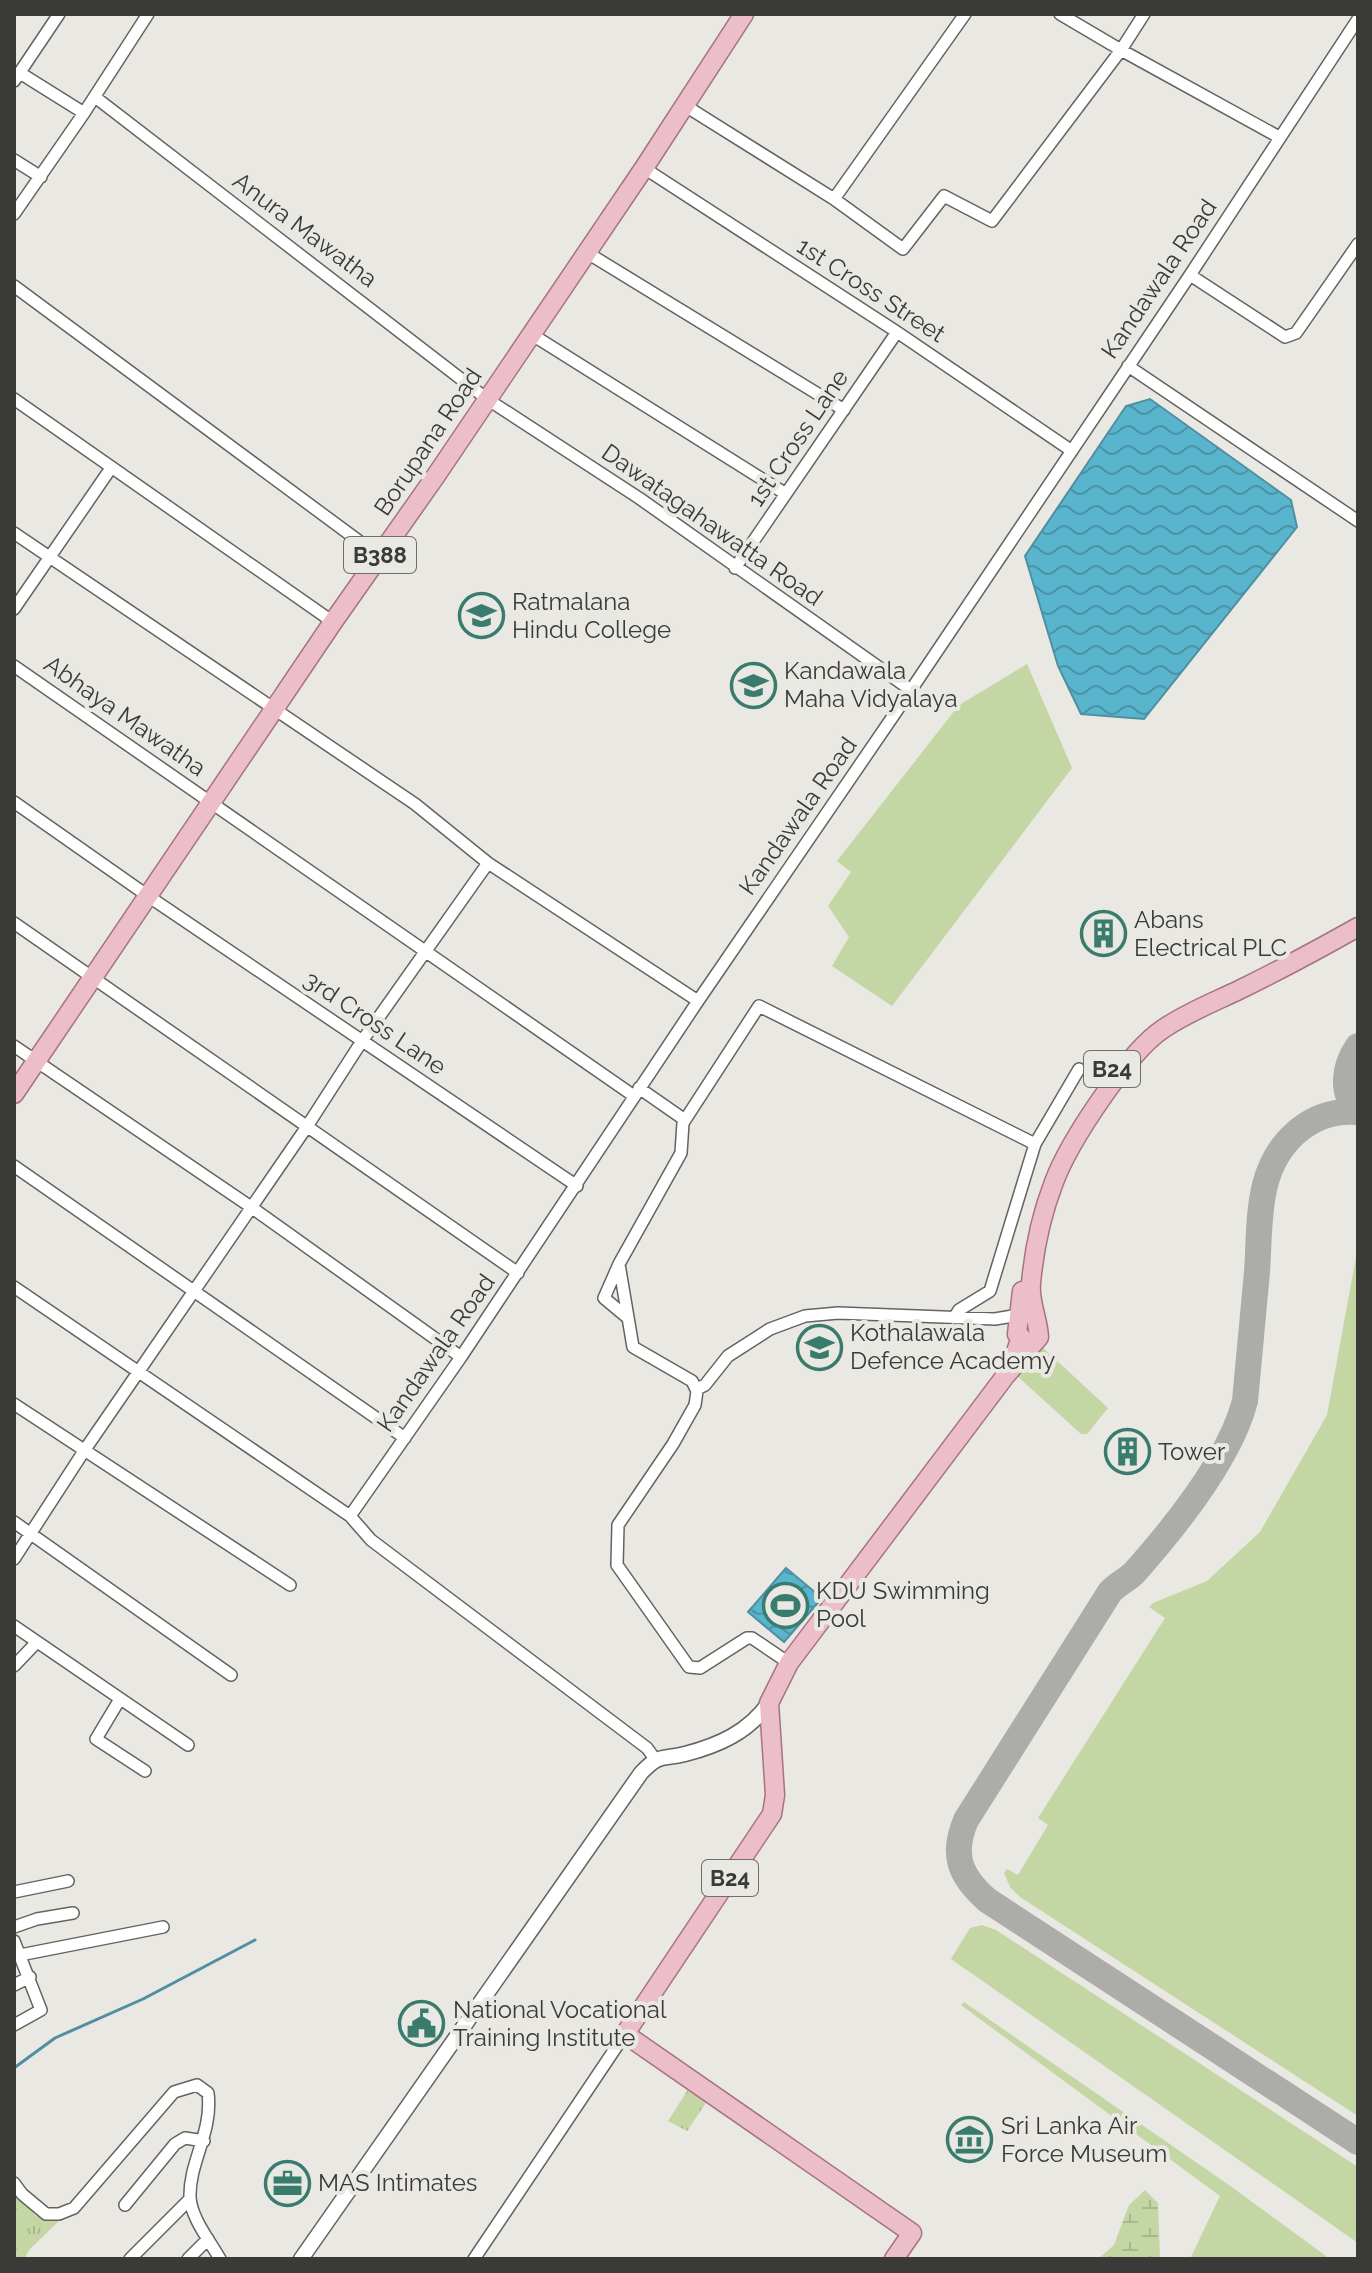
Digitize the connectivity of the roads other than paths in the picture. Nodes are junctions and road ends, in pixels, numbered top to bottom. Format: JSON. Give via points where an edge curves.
{"nodes":[{"id":1,"x":59,"y":14,"type":"edge"},
{"id":2,"x":148,"y":14,"type":"edge"},
{"id":3,"x":744,"y":14,"type":"edge"},
{"id":4,"x":965,"y":14,"type":"edge"},
{"id":5,"x":1060,"y":14,"type":"edge"},
{"id":6,"x":1144,"y":14,"type":"edge"},
{"id":7,"x":1358,"y":19,"type":"edge"},
{"id":8,"x":1121,"y":50,"type":"junction"},
{"id":9,"x":17,"y":77,"type":"edge"},
{"id":10,"x":95,"y":97,"type":"junction"},
{"id":11,"x":684,"y":105,"type":"junction"},
{"id":12,"x":84,"y":113,"type":"junction"},
{"id":13,"x":1279,"y":137,"type":"junction"},
{"id":14,"x":14,"y":160,"type":"edge"},
{"id":15,"x":644,"y":168,"type":"junction"},
{"id":16,"x":41,"y":177,"type":"junction"},
{"id":17,"x":834,"y":199,"type":"junction"},
{"id":18,"x":14,"y":214,"type":"edge"},
{"id":19,"x":1358,"y":244,"type":"edge"},
{"id":20,"x":586,"y":252,"type":"junction"},
{"id":21,"x":1190,"y":275,"type":"junction"},
{"id":22,"x":14,"y":286,"type":"edge"},
{"id":23,"x":897,"y":332,"type":"junction"},
{"id":24,"x":531,"y":334,"type":"junction"},
{"id":25,"x":1128,"y":366,"type":"junction"},
{"id":26,"x":14,"y":399,"type":"edge"},
{"id":27,"x":487,"y":399,"type":"junction"},
{"id":28,"x":844,"y":410,"type":"junction"},
{"id":29,"x":1072,"y":451,"type":"junction"},
{"id":30,"x":111,"y":468,"type":"junction"},
{"id":31,"x":786,"y":494,"type":"junction"},
{"id":32,"x":1358,"y":521,"type":"edge"},
{"id":33,"x":14,"y":533,"type":"edge"},
{"id":34,"x":379,"y":556,"type":"junction"},
{"id":35,"x":49,"y":557,"type":"junction"},
{"id":36,"x":735,"y":568,"type":"junction"},
{"id":37,"x":14,"y":609,"type":"edge"},
{"id":38,"x":333,"y":622,"type":"junction"},
{"id":39,"x":14,"y":666,"type":"edge"},
{"id":40,"x":911,"y":690,"type":"junction"},
{"id":41,"x":275,"y":709,"type":"junction"},
{"id":42,"x":14,"y":802,"type":"edge"},
{"id":43,"x":210,"y":804,"type":"junction"},
{"id":44,"x":488,"y":863,"type":"junction"},
{"id":45,"x":148,"y":896,"type":"junction"},
{"id":46,"x":14,"y":923,"type":"edge"},
{"id":47,"x":1358,"y":927,"type":"edge"},
{"id":48,"x":426,"y":953,"type":"junction"},
{"id":49,"x":93,"y":978,"type":"junction"},
{"id":50,"x":698,"y":1001,"type":"junction"},
{"id":51,"x":362,"y":1041,"type":"junction"},
{"id":52,"x":14,"y":1046,"type":"edge"},
{"id":53,"x":36,"y":1062,"type":"junction"},
{"id":54,"x":1079,"y":1069,"type":"dead end"},
{"id":55,"x":636,"y":1092,"type":"junction"},
{"id":56,"x":14,"y":1094,"type":"edge"},
{"id":57,"x":685,"y":1120,"type":"junction"},
{"id":58,"x":306,"y":1128,"type":"junction"},
{"id":59,"x":1035,"y":1144,"type":"junction"},
{"id":60,"x":14,"y":1166,"type":"edge"},
{"id":61,"x":577,"y":1186,"type":"junction"},
{"id":62,"x":251,"y":1207,"type":"junction"},
{"id":63,"x":619,"y":1264,"type":"junction"},
{"id":64,"x":518,"y":1273,"type":"junction"},
{"id":65,"x":14,"y":1287,"type":"edge"},
{"id":66,"x":194,"y":1288,"type":"junction"},
{"id":67,"x":628,"y":1318,"type":"junction"},
{"id":68,"x":954,"y":1318,"type":"junction"},
{"id":69,"x":995,"y":1319,"type":"junction"},
{"id":70,"x":1024,"y":1324,"type":"junction"},
{"id":71,"x":461,"y":1357,"type":"junction"},
{"id":72,"x":139,"y":1370,"type":"junction"},
{"id":73,"x":697,"y":1389,"type":"junction"},
{"id":74,"x":14,"y":1404,"type":"edge"},
{"id":75,"x":405,"y":1438,"type":"junction"},
{"id":76,"x":84,"y":1451,"type":"junction"},
{"id":77,"x":350,"y":1516,"type":"junction"},
{"id":78,"x":14,"y":1522,"type":"edge"},
{"id":79,"x":32,"y":1533,"type":"junction"},
{"id":80,"x":14,"y":1559,"type":"edge"},
{"id":81,"x":290,"y":1585,"type":"dead end"},
{"id":82,"x":14,"y":1626,"type":"edge"},
{"id":83,"x":36,"y":1643,"type":"junction"},
{"id":84,"x":789,"y":1663,"type":"junction"},
{"id":85,"x":14,"y":1666,"type":"edge"},
{"id":86,"x":231,"y":1675,"type":"dead end"},
{"id":87,"x":120,"y":1699,"type":"junction"},
{"id":88,"x":769,"y":1703,"type":"junction"},
{"id":89,"x":188,"y":1745,"type":"dead end"},
{"id":90,"x":655,"y":1759,"type":"junction"},
{"id":91,"x":145,"y":1771,"type":"dead end"},
{"id":92,"x":68,"y":1881,"type":"dead end"},
{"id":93,"x":14,"y":1892,"type":"edge"},
{"id":94,"x":73,"y":1913,"type":"dead end"},
{"id":95,"x":14,"y":1927,"type":"edge"},
{"id":96,"x":163,"y":1927,"type":"dead end"},
{"id":97,"x":14,"y":1942,"type":"edge"},
{"id":98,"x":20,"y":1955,"type":"junction"},
{"id":99,"x":30,"y":1977,"type":"junction"},
{"id":100,"x":14,"y":1985,"type":"edge"},
{"id":101,"x":14,"y":2025,"type":"edge"},
{"id":102,"x":625,"y":2034,"type":"junction"},
{"id":103,"x":204,"y":2141,"type":"junction"},
{"id":104,"x":14,"y":2183,"type":"edge"},
{"id":105,"x":190,"y":2199,"type":"junction"},
{"id":106,"x":125,"y":2205,"type":"dead end"},
{"id":107,"x":208,"y":2239,"type":"junction"},
{"id":108,"x":130,"y":2259,"type":"edge"},
{"id":109,"x":188,"y":2259,"type":"edge"},
{"id":110,"x":220,"y":2259,"type":"edge"},
{"id":111,"x":301,"y":2259,"type":"edge"},
{"id":112,"x":474,"y":2259,"type":"edge"},
{"id":113,"x":894,"y":2259,"type":"edge"}],
"edges":[{"from":1,"to":9,"type":"street"},
{"from":2,"to":10,"type":"street"},
{"from":3,"to":11,"type":"main road","name":"Borupana Road","number":"B388"},
{"from":4,"to":17,"type":"street"},
{"from":5,"to":8,"type":"street"},
{"from":6,"to":8,"type":"street"},
{"from":7,"to":13,"type":"street","name":"Kandawala Road"},
{"from":8,"to":13,"type":"street"},
{"from":8,"to":17,"type":"street","via":[[992,221],[944,196],[903,249]]},
{"from":9,"to":12,"type":"street"},
{"from":10,"to":12,"type":"street"},
{"from":10,"to":27,"type":"street","name":"Anura Mawatha"},
{"from":11,"to":15,"type":"main road","name":"Borupana Road","number":"B388"},
{"from":11,"to":17,"type":"street"},
{"from":12,"to":16,"type":"street"},
{"from":13,"to":21,"type":"street","name":"Kandawala Road"},
{"from":14,"to":16,"type":"street"},
{"from":15,"to":20,"type":"main road","name":"Borupana Road","number":"B388"},
{"from":15,"to":23,"type":"street","name":"1st Cross Street"},
{"from":16,"to":18,"type":"street"},
{"from":19,"to":21,"type":"street","via":[[1290,337]]},
{"from":20,"to":24,"type":"main road","name":"Borupana Road","number":"B388"},
{"from":20,"to":28,"type":"street"},
{"from":21,"to":25,"type":"street","name":"Kandawala Road"},
{"from":22,"to":34,"type":"street"},
{"from":23,"to":28,"type":"street","name":"1st Cross Lane"},
{"from":23,"to":29,"type":"street","name":"1st Cross Street"},
{"from":24,"to":27,"type":"main road","name":"Borupana Road","number":"B388"},
{"from":24,"to":31,"type":"street"},
{"from":25,"to":29,"type":"street","name":"Kandawala Road"},
{"from":25,"to":32,"type":"street"},
{"from":26,"to":30,"type":"street"},
{"from":27,"to":34,"type":"main road","name":"Borupana Road","number":"B388"},
{"from":27,"to":36,"type":"street","name":"Dawatagahawatta Road"},
{"from":28,"to":31,"type":"street","name":"1st Cross Lane"},
{"from":29,"to":40,"type":"street","name":"Kandawala Road"},
{"from":30,"to":35,"type":"street"},
{"from":30,"to":38,"type":"street"},
{"from":31,"to":36,"type":"street","name":"1st Cross Lane"},
{"from":33,"to":35,"type":"street"},
{"from":34,"to":38,"type":"main road","name":"Borupana Road","number":"B388"},
{"from":35,"to":37,"type":"street"},
{"from":35,"to":41,"type":"street"},
{"from":36,"to":40,"type":"street","name":"Dawatagahawatta Road"},
{"from":38,"to":41,"type":"main road","name":"Borupana Road","number":"B388"},
{"from":39,"to":43,"type":"street","name":"Abhaya Mawatha"},
{"from":40,"to":50,"type":"street","name":"Kandawala Road"},
{"from":41,"to":43,"type":"main road","name":"Borupana Road","number":"B388"},
{"from":41,"to":44,"type":"street","via":[[415,804]]},
{"from":42,"to":45,"type":"street","name":"3rd Cross Lane"},
{"from":43,"to":45,"type":"main road","name":"Borupana Road","number":"B388"},
{"from":43,"to":48,"type":"street","name":"Abhaya Mawatha"},
{"from":44,"to":48,"type":"street"},
{"from":44,"to":50,"type":"street"},
{"from":45,"to":49,"type":"main road","name":"Borupana Road","number":"B388"},
{"from":45,"to":51,"type":"street","name":"3rd Cross Lane"},
{"from":46,"to":49,"type":"street"},
{"from":47,"to":70,"type":"main road","number":"B24","via":[[1165,1027],[1135,1053],[1053,1184]]},
{"from":48,"to":51,"type":"street"},
{"from":48,"to":55,"type":"street","name":"Abhaya Mawatha"},
{"from":49,"to":53,"type":"main road","name":"Borupana Road","number":"B388"},
{"from":49,"to":58,"type":"street"},
{"from":50,"to":55,"type":"street","name":"Kandawala Road"},
{"from":51,"to":58,"type":"street"},
{"from":51,"to":61,"type":"street","name":"3rd Cross Lane"},
{"from":52,"to":53,"type":"street"},
{"from":53,"to":56,"type":"main road","name":"Borupana Road","number":"B388"},
{"from":53,"to":62,"type":"street"},
{"from":54,"to":59,"type":"street"},
{"from":55,"to":57,"type":"street","name":"Abhaya Mawatha"},
{"from":55,"to":61,"type":"street","name":"Kandawala Road"},
{"from":57,"to":59,"type":"street","via":[[759,1006]]},
{"from":57,"to":63,"type":"street","via":[[681,1153]]},
{"from":58,"to":62,"type":"street"},
{"from":58,"to":64,"type":"street"},
{"from":59,"to":68,"type":"street","via":[[990,1291]]},
{"from":60,"to":66,"type":"street"},
{"from":61,"to":64,"type":"street","name":"Kandawala Road"},
{"from":62,"to":66,"type":"street"},
{"from":62,"to":71,"type":"street"},
{"from":63,"to":67,"type":"street"},
{"from":63,"to":67,"type":"street","via":[[604,1298]]},
{"from":64,"to":71,"type":"street","name":"Kandawala Road"},
{"from":65,"to":72,"type":"street"},
{"from":66,"to":72,"type":"street"},
{"from":66,"to":75,"type":"street"},
{"from":67,"to":73,"type":"street","via":[[633,1347]]},
{"from":68,"to":69,"type":"street"},
{"from":68,"to":73,"type":"street","via":[[820,1313],[796,1318],[728,1356]]},
{"from":69,"to":70,"type":"street"},
{"from":69,"to":70,"type":"street","via":[[1010,1326]]},
{"from":70,"to":84,"type":"main road","via":[[1006,1375]]},
{"from":71,"to":75,"type":"street","name":"Kandawala Road"},
{"from":72,"to":76,"type":"street"},
{"from":72,"to":77,"type":"street"},
{"from":73,"to":84,"type":"street","via":[[687,1419],[618,1525],[617,1565],[689,1667],[700,1668],[747,1638]]},
{"from":74,"to":76,"type":"street"},
{"from":75,"to":77,"type":"street","name":"Kandawala Road"},
{"from":76,"to":79,"type":"street"},
{"from":76,"to":81,"type":"street"},
{"from":77,"to":90,"type":"street","via":[[371,1540]]},
{"from":78,"to":79,"type":"street"},
{"from":79,"to":80,"type":"street"},
{"from":79,"to":86,"type":"street"},
{"from":82,"to":83,"type":"street"},
{"from":83,"to":85,"type":"street"},
{"from":83,"to":87,"type":"street"},
{"from":84,"to":88,"type":"main road"},
{"from":87,"to":89,"type":"street"},
{"from":87,"to":91,"type":"street","via":[[96,1739]]},
{"from":88,"to":90,"type":"street","via":[[729,1739]]},
{"from":88,"to":102,"type":"main road","number":"B24","via":[[772,1814]]},
{"from":90,"to":111,"type":"street"},
{"from":92,"to":93,"type":"street"},
{"from":94,"to":95,"type":"street"},
{"from":96,"to":98,"type":"street"},
{"from":97,"to":98,"type":"street"},
{"from":98,"to":99,"type":"street"},
{"from":99,"to":100,"type":"street"},
{"from":99,"to":101,"type":"street","via":[[41,2010]]},
{"from":102,"to":112,"type":"street"},
{"from":102,"to":113,"type":"main road","via":[[912,2233]]},
{"from":103,"to":104,"type":"street","via":[[208,2093],[197,2085],[174,2092],[74,2208],[46,2214]]},
{"from":103,"to":105,"type":"street"},
{"from":103,"to":106,"type":"street","via":[[185,2138],[175,2144]]},
{"from":105,"to":107,"type":"street"},
{"from":105,"to":108,"type":"street"},
{"from":107,"to":109,"type":"street"},
{"from":107,"to":110,"type":"street"}]}
